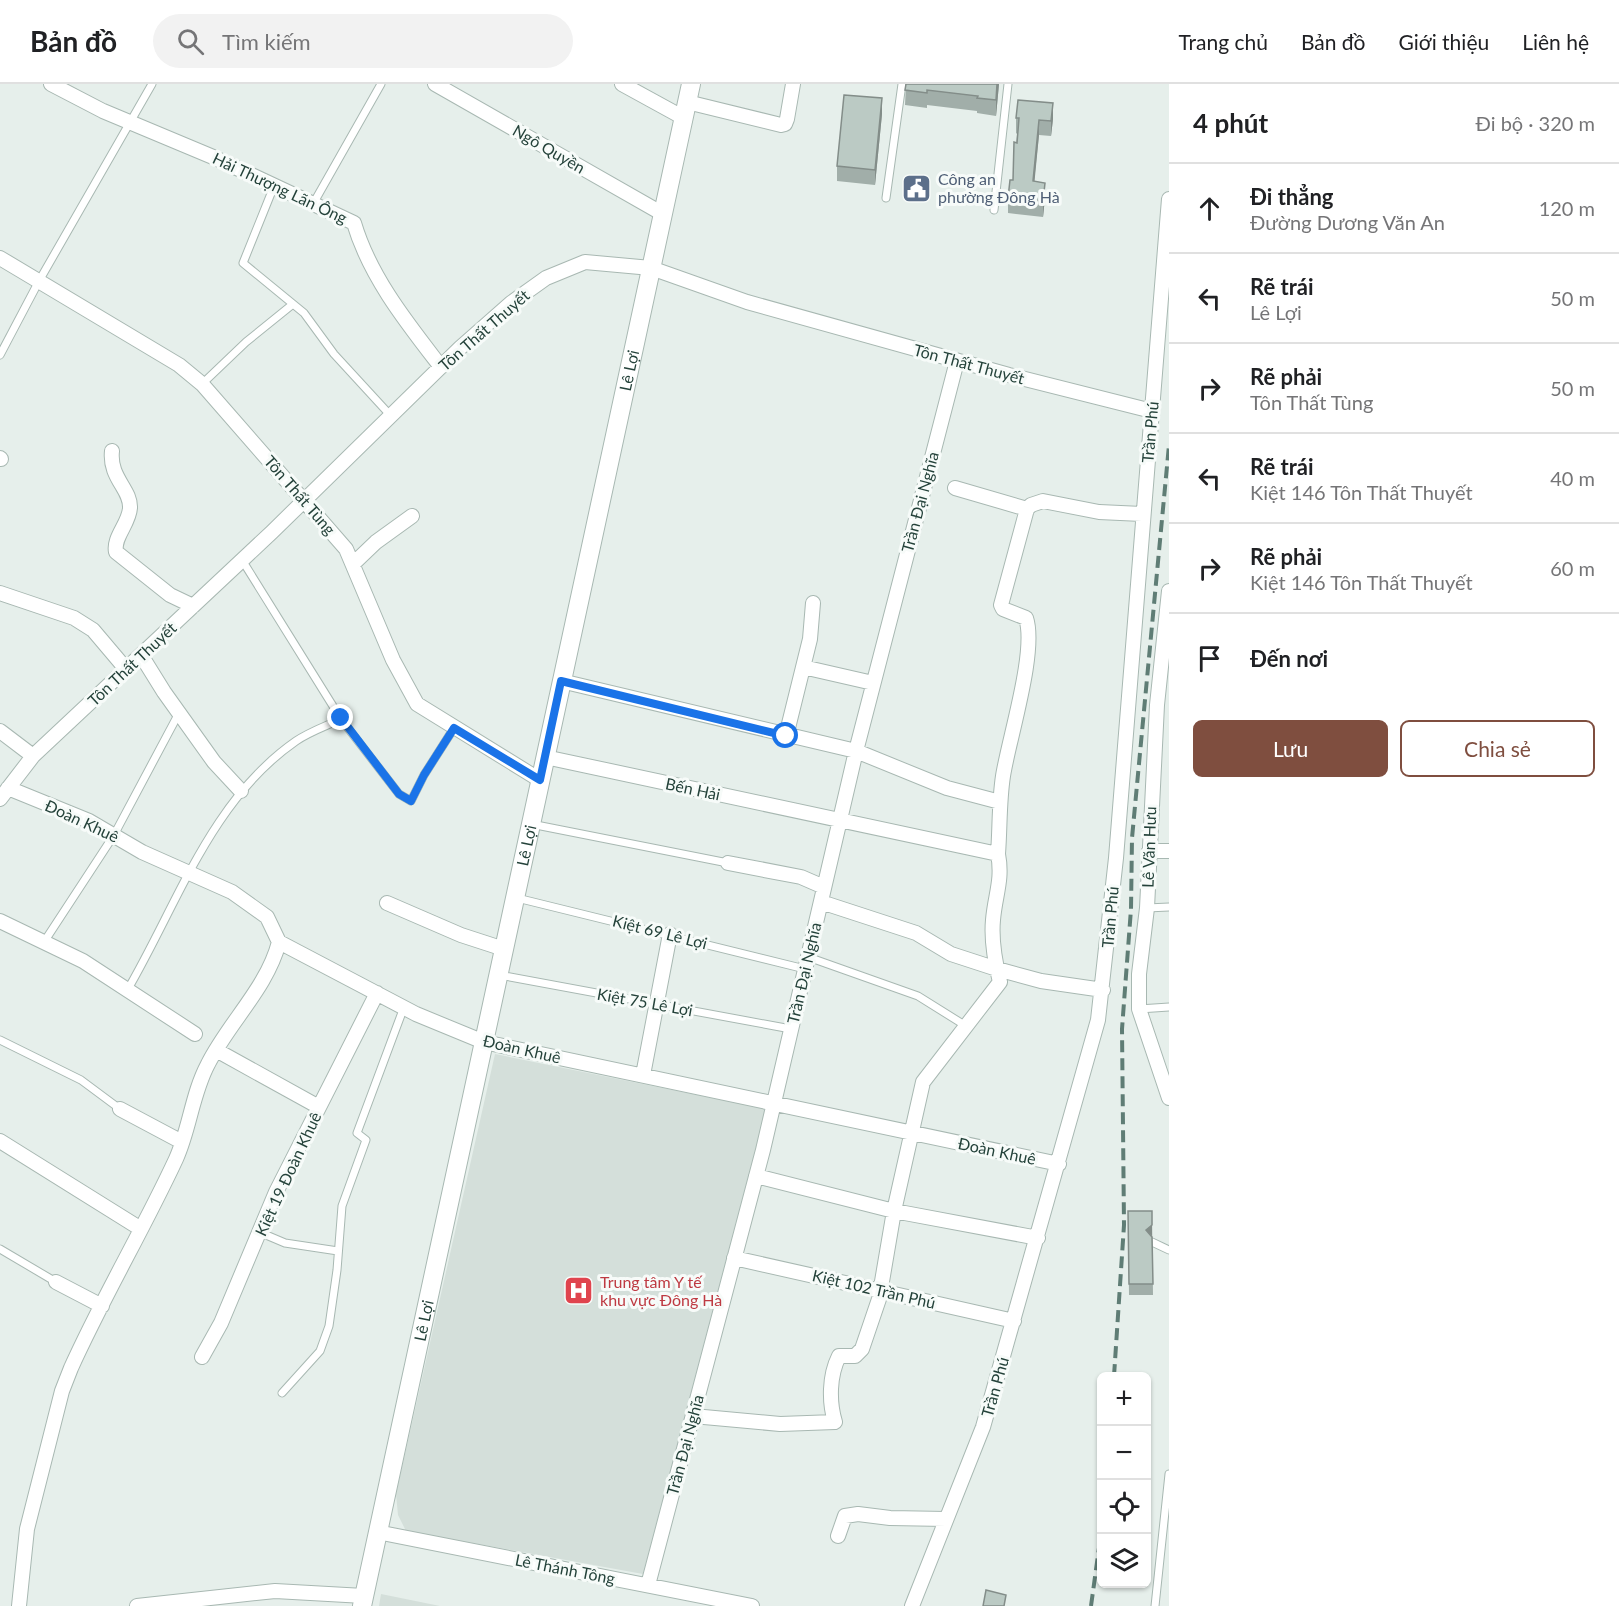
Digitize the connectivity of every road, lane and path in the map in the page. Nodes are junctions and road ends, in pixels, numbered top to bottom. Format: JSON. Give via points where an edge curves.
{"nodes":[{"id":1,"x":51,"y":84,"type":"edge"},
{"id":2,"x":152,"y":84,"type":"edge"},
{"id":3,"x":381,"y":84,"type":"edge"},
{"id":4,"x":435,"y":84,"type":"edge"},
{"id":5,"x":622,"y":84,"type":"edge"},
{"id":6,"x":793,"y":84,"type":"edge"},
{"id":7,"x":902,"y":84,"type":"edge"},
{"id":8,"x":1008,"y":84,"type":"edge"},
{"id":9,"x":687,"y":101,"type":"edge"},
{"id":10,"x":132,"y":123,"type":"junction"},
{"id":11,"x":274,"y":186,"type":"junction"},
{"id":12,"x":886,"y":198,"type":"dead end"},
{"id":13,"x":1169,"y":199,"type":"edge"},
{"id":14,"x":313,"y":204,"type":"junction"},
{"id":15,"x":994,"y":210,"type":"dead end"},
{"id":16,"x":663,"y":214,"type":"junction"},
{"id":17,"x":0,"y":258,"type":"edge"},
{"id":18,"x":651,"y":268,"type":"junction"},
{"id":19,"x":39,"y":281,"type":"junction"},
{"id":20,"x":293,"y":304,"type":"junction"},
{"id":21,"x":0,"y":356,"type":"edge"},
{"id":22,"x":957,"y":361,"type":"junction"},
{"id":23,"x":441,"y":367,"type":"junction"},
{"id":24,"x":202,"y":384,"type":"junction"},
{"id":25,"x":1152,"y":411,"type":"junction"},
{"id":26,"x":391,"y":416,"type":"junction"},
{"id":27,"x":112,"y":451,"type":"dead end"},
{"id":28,"x":955,"y":488,"type":"dead end"},
{"id":29,"x":304,"y":500,"type":"junction"},
{"id":30,"x":1027,"y":509,"type":"junction"},
{"id":31,"x":1142,"y":513,"type":"junction"},
{"id":32,"x":412,"y":516,"type":"dead end"},
{"id":33,"x":242,"y":560,"type":"junction"},
{"id":34,"x":353,"y":564,"type":"junction"},
{"id":35,"x":1169,"y":591,"type":"edge"},
{"id":36,"x":0,"y":593,"type":"edge"},
{"id":37,"x":813,"y":603,"type":"dead end"},
{"id":38,"x":193,"y":606,"type":"junction"},
{"id":39,"x":141,"y":655,"type":"junction"},
{"id":40,"x":803,"y":667,"type":"junction"},
{"id":41,"x":126,"y":669,"type":"junction"},
{"id":42,"x":561,"y":681,"type":"junction"},
{"id":43,"x":873,"y":683,"type":"junction"},
{"id":44,"x":180,"y":713,"type":"junction"},
{"id":45,"x":341,"y":718,"type":"junction"},
{"id":46,"x":454,"y":728,"type":"junction"},
{"id":47,"x":0,"y":731,"type":"edge"},
{"id":48,"x":786,"y":736,"type":"junction"},
{"id":49,"x":856,"y":751,"type":"junction"},
{"id":50,"x":33,"y":756,"type":"junction"},
{"id":51,"x":545,"y":757,"type":"junction"},
{"id":52,"x":540,"y":780,"type":"junction"},
{"id":53,"x":241,"y":791,"type":"junction"},
{"id":54,"x":4,"y":794,"type":"edge"},
{"id":55,"x":1000,"y":802,"type":"junction"},
{"id":56,"x":840,"y":820,"type":"junction"},
{"id":57,"x":531,"y":824,"type":"junction"},
{"id":58,"x":114,"y":835,"type":"junction"},
{"id":59,"x":1149,"y":850,"type":"junction"},
{"id":60,"x":1169,"y":851,"type":"edge"},
{"id":61,"x":998,"y":854,"type":"junction"},
{"id":62,"x":728,"y":863,"type":"joint"},
{"id":63,"x":187,"y":872,"type":"junction"},
{"id":64,"x":824,"y":887,"type":"junction"},
{"id":65,"x":515,"y":897,"type":"junction"},
{"id":66,"x":821,"y":902,"type":"junction"},
{"id":67,"x":387,"y":903,"type":"dead end"},
{"id":68,"x":1169,"y":907,"type":"edge"},
{"id":69,"x":1147,"y":908,"type":"junction"},
{"id":70,"x":0,"y":921,"type":"edge"},
{"id":71,"x":670,"y":934,"type":"junction"},
{"id":72,"x":44,"y":942,"type":"junction"},
{"id":73,"x":279,"y":942,"type":"junction"},
{"id":74,"x":504,"y":949,"type":"junction"},
{"id":75,"x":807,"y":963,"type":"junction"},
{"id":76,"x":997,"y":969,"type":"junction"},
{"id":77,"x":498,"y":975,"type":"junction"},
{"id":78,"x":128,"y":988,"type":"junction"},
{"id":79,"x":1103,"y":990,"type":"junction"},
{"id":80,"x":377,"y":993,"type":"junction"},
{"id":81,"x":656,"y":1004,"type":"junction"},
{"id":82,"x":404,"y":1007,"type":"junction"},
{"id":83,"x":1169,"y":1007,"type":"edge"},
{"id":84,"x":1139,"y":1009,"type":"junction"},
{"id":85,"x":966,"y":1026,"type":"junction"},
{"id":86,"x":791,"y":1029,"type":"junction"},
{"id":87,"x":195,"y":1034,"type":"dead end"},
{"id":88,"x":0,"y":1040,"type":"edge"},
{"id":89,"x":484,"y":1042,"type":"junction"},
{"id":90,"x":216,"y":1050,"type":"junction"},
{"id":91,"x":643,"y":1075,"type":"junction"},
{"id":92,"x":1169,"y":1098,"type":"edge"},
{"id":93,"x":774,"y":1103,"type":"junction"},
{"id":94,"x":319,"y":1107,"type":"junction"},
{"id":95,"x":120,"y":1109,"type":"joint"},
{"id":96,"x":910,"y":1133,"type":"junction"},
{"id":97,"x":0,"y":1141,"type":"edge"},
{"id":98,"x":182,"y":1142,"type":"junction"},
{"id":99,"x":1059,"y":1164,"type":"junction"},
{"id":100,"x":756,"y":1176,"type":"junction"},
{"id":101,"x":894,"y":1211,"type":"junction"},
{"id":102,"x":141,"y":1229,"type":"junction"},
{"id":103,"x":259,"y":1232,"type":"junction"},
{"id":104,"x":1038,"y":1238,"type":"junction"},
{"id":105,"x":1152,"y":1242,"type":"edge"},
{"id":106,"x":0,"y":1249,"type":"edge"},
{"id":107,"x":1169,"y":1250,"type":"edge"},
{"id":108,"x":338,"y":1251,"type":"junction"},
{"id":109,"x":734,"y":1258,"type":"junction"},
{"id":110,"x":56,"y":1282,"type":"joint"},
{"id":111,"x":881,"y":1291,"type":"junction"},
{"id":112,"x":102,"y":1306,"type":"junction"},
{"id":113,"x":1014,"y":1321,"type":"junction"},
{"id":114,"x":201,"y":1357,"type":"dead end"},
{"id":115,"x":282,"y":1393,"type":"dead end"},
{"id":116,"x":693,"y":1416,"type":"junction"},
{"id":117,"x":1169,"y":1474,"type":"edge"},
{"id":118,"x":946,"y":1519,"type":"junction"},
{"id":119,"x":377,"y":1532,"type":"junction"},
{"id":120,"x":838,"y":1536,"type":"dead end"},
{"id":121,"x":648,"y":1585,"type":"junction"},
{"id":122,"x":363,"y":1601,"type":"edge"},
{"id":123,"x":19,"y":1606,"type":"edge"},
{"id":124,"x":137,"y":1606,"type":"edge"},
{"id":125,"x":750,"y":1606,"type":"edge"},
{"id":126,"x":912,"y":1606,"type":"edge"},
{"id":127,"x":1155,"y":1606,"type":"edge"}],
"edges":[{"from":1,"to":10,"type":"street","name":"Hải Thượng Lãn Ông"},
{"from":2,"to":10,"type":"lane"},
{"from":3,"to":14,"type":"lane"},
{"from":4,"to":16,"type":"street","name":"Ngô Quyền"},
{"from":5,"to":9,"type":"street"},
{"from":6,"to":9,"type":"street","via":[[787,118],[781,125]]},
{"from":7,"to":12,"type":"lane"},
{"from":8,"to":15,"type":"lane"},
{"from":9,"to":16,"type":"street","name":"Lê Lợi"},
{"from":10,"to":11,"type":"street","name":"Hải Thượng Lãn Ông"},
{"from":10,"to":19,"type":"lane"},
{"from":11,"to":14,"type":"street","name":"Hải Thượng Lãn Ông"},
{"from":11,"to":20,"type":"lane","via":[[243,263]]},
{"from":13,"to":25,"type":"street","name":"Trần Phú"},
{"from":14,"to":23,"type":"street","name":"Hải Thượng Lãn Ông","via":[[354,223],[383,287]]},
{"from":16,"to":18,"type":"street","name":"Lê Lợi"},
{"from":17,"to":19,"type":"street","name":"Tôn Thất Tùng"},
{"from":18,"to":22,"type":"street","name":"Tôn Thất Thuyết","via":[[747,302]]},
{"from":18,"to":23,"type":"street","name":"Tôn Thất Thuyết","via":[[585,262],[566,268],[511,303]]},
{"from":18,"to":42,"type":"street","name":"Lê Lợi"},
{"from":19,"to":21,"type":"lane"},
{"from":19,"to":24,"type":"street","name":"Tôn Thất Tùng","via":[[179,365]]},
{"from":20,"to":24,"type":"lane"},
{"from":20,"to":26,"type":"lane"},
{"from":22,"to":25,"type":"street","name":"Tôn Thất Thuyết"},
{"from":22,"to":43,"type":"street","name":"Trần Đại Nghĩa"},
{"from":23,"to":26,"type":"street","name":"Tôn Thất Thuyết"},
{"from":24,"to":29,"type":"street","name":"Tôn Thất Tùng"},
{"from":25,"to":31,"type":"street","name":"Trần Phú"},
{"from":26,"to":29,"type":"street","name":"Tôn Thất Thuyết"},
{"from":27,"to":38,"type":"street","via":[[111,467],[130,507],[116,552],[170,595]]},
{"from":28,"to":30,"type":"street"},
{"from":29,"to":33,"type":"street","name":"Tôn Thất Thuyết"},
{"from":29,"to":34,"type":"street","name":"Tôn Thất Tùng","via":[[346,549]]},
{"from":30,"to":31,"type":"street","via":[[1043,501],[1099,512]]},
{"from":30,"to":55,"type":"street","via":[[1001,605],[1026,618],[1027,625],[1026,666]]},
{"from":31,"to":79,"type":"street","name":"Trần Phú"},
{"from":32,"to":34,"type":"street"},
{"from":33,"to":38,"type":"street","name":"Tôn Thất Thuyết"},
{"from":33,"to":45,"type":"lane"},
{"from":34,"to":46,"type":"street","name":"Tôn Thất Tùng","via":[[393,660],[417,704]]},
{"from":35,"to":59,"type":"street","name":"Lê Văn Hưu","via":[[1157,705]]},
{"from":36,"to":41,"type":"street","via":[[74,618],[93,630]]},
{"from":37,"to":40,"type":"street"},
{"from":38,"to":39,"type":"street","name":"Tôn Thất Thuyết"},
{"from":39,"to":41,"type":"street","name":"Tôn Thất Thuyết"},
{"from":39,"to":44,"type":"street"},
{"from":40,"to":43,"type":"street"},
{"from":40,"to":48,"type":"street"},
{"from":41,"to":50,"type":"street","name":"Tôn Thất Thuyết"},
{"from":42,"to":48,"type":"street"},
{"from":42,"to":51,"type":"street","name":"Lê Lợi"},
{"from":43,"to":49,"type":"street","name":"Trần Đại Nghĩa"},
{"from":44,"to":53,"type":"street","via":[[214,762]]},
{"from":44,"to":58,"type":"lane"},
{"from":45,"to":46,"type":"lane","via":[[399,794],[411,801]]},
{"from":45,"to":53,"type":"lane","via":[[297,741]]},
{"from":46,"to":52,"type":"street","name":"Tôn Thất Tùng"},
{"from":47,"to":50,"type":"street"},
{"from":48,"to":49,"type":"street"},
{"from":49,"to":55,"type":"street","via":[[947,788]]},
{"from":49,"to":56,"type":"street","name":"Trần Đại Nghĩa"},
{"from":50,"to":54,"type":"street","name":"Tôn Thất Thuyết"},
{"from":51,"to":52,"type":"street","name":"Lê Lợi"},
{"from":51,"to":56,"type":"street","name":"Bến Hải"},
{"from":52,"to":57,"type":"street","name":"Lê Lợi"},
{"from":53,"to":63,"type":"lane"},
{"from":54,"to":58,"type":"street","name":"Đoàn Khuê","via":[[89,821]]},
{"from":55,"to":61,"type":"street"},
{"from":56,"to":61,"type":"street","name":"Bến Hải"},
{"from":56,"to":64,"type":"street","name":"Trần Đại Nghĩa"},
{"from":57,"to":62,"type":"lane"},
{"from":57,"to":65,"type":"street","name":"Lê Lợi"},
{"from":58,"to":63,"type":"street","name":"Đoàn Khuê"},
{"from":58,"to":72,"type":"lane"},
{"from":59,"to":60,"type":"street"},
{"from":59,"to":69,"type":"street","name":"Lê Văn Hưu"},
{"from":61,"to":76,"type":"street","via":[[1002,874],[993,921]]},
{"from":62,"to":64,"type":"street","via":[[801,877]]},
{"from":63,"to":73,"type":"street","name":"Đoàn Khuê","via":[[232,892],[267,917]]},
{"from":63,"to":78,"type":"lane","via":[[156,942]]},
{"from":64,"to":66,"type":"street","name":"Trần Đại Nghĩa"},
{"from":65,"to":71,"type":"lane","name":"Kiệt 69 Lê Lợi"},
{"from":65,"to":74,"type":"street","name":"Lê Lợi"},
{"from":66,"to":75,"type":"street","name":"Trần Đại Nghĩa"},
{"from":66,"to":76,"type":"street","via":[[916,933],[951,954]]},
{"from":67,"to":74,"type":"street"},
{"from":68,"to":69,"type":"lane"},
{"from":69,"to":84,"type":"street","name":"Lê Văn Hưu"},
{"from":70,"to":72,"type":"street"},
{"from":71,"to":75,"type":"lane","name":"Kiệt 69 Lê Lợi"},
{"from":71,"to":81,"type":"street"},
{"from":72,"to":78,"type":"street"},
{"from":73,"to":80,"type":"street","name":"Đoàn Khuê"},
{"from":73,"to":90,"type":"street","via":[[260,985]]},
{"from":74,"to":77,"type":"street","name":"Lê Lợi"},
{"from":75,"to":85,"type":"lane","name":"Kiệt 69 Lê Lợi","via":[[918,996]]},
{"from":75,"to":86,"type":"street","name":"Trần Đại Nghĩa"},
{"from":76,"to":79,"type":"street","via":[[1041,981]]},
{"from":76,"to":85,"type":"street","via":[[1000,982]]},
{"from":77,"to":81,"type":"lane","name":"Kiệt 75 Lê Lợi"},
{"from":77,"to":89,"type":"street","name":"Lê Lợi"},
{"from":78,"to":87,"type":"street"},
{"from":79,"to":99,"type":"street","name":"Trần Phú"},
{"from":80,"to":82,"type":"street","name":"Đoàn Khuê"},
{"from":80,"to":94,"type":"street","name":"Kiệt 19 Đoàn Khuê"},
{"from":81,"to":86,"type":"lane","name":"Kiệt 75 Lê Lợi"},
{"from":81,"to":91,"type":"street"},
{"from":82,"to":89,"type":"street","name":"Đoàn Khuê"},
{"from":82,"to":108,"type":"lane","via":[[357,1133],[366,1140],[342,1206]]},
{"from":83,"to":84,"type":"lane"},
{"from":84,"to":92,"type":"street","name":"Lê Văn Hưu"},
{"from":85,"to":96,"type":"street","via":[[923,1082]]},
{"from":86,"to":93,"type":"street","name":"Trần Đại Nghĩa"},
{"from":88,"to":95,"type":"lane","via":[[81,1080]]},
{"from":89,"to":91,"type":"street","name":"Đoàn Khuê"},
{"from":89,"to":119,"type":"street","name":"Lê Lợi"},
{"from":90,"to":94,"type":"street"},
{"from":90,"to":98,"type":"street","via":[[198,1087]]},
{"from":91,"to":93,"type":"street","name":"Đoàn Khuê"},
{"from":93,"to":96,"type":"street","name":"Đoàn Khuê"},
{"from":93,"to":100,"type":"street","name":"Trần Đại Nghĩa"},
{"from":94,"to":103,"type":"street","name":"Kiệt 19 Đoàn Khuê"},
{"from":95,"to":98,"type":"street"},
{"from":96,"to":99,"type":"street","name":"Đoàn Khuê"},
{"from":96,"to":101,"type":"street"},
{"from":97,"to":102,"type":"street"},
{"from":98,"to":102,"type":"street"},
{"from":99,"to":104,"type":"street","name":"Trần Phú"},
{"from":100,"to":101,"type":"street"},
{"from":100,"to":109,"type":"street","name":"Trần Đại Nghĩa"},
{"from":101,"to":104,"type":"street"},
{"from":101,"to":111,"type":"street"},
{"from":102,"to":112,"type":"street"},
{"from":103,"to":108,"type":"lane","via":[[285,1243]]},
{"from":103,"to":114,"type":"street","name":"Kiệt 19 Đoàn Khuê","via":[[221,1323]]},
{"from":104,"to":113,"type":"street","name":"Trần Phú"},
{"from":105,"to":107,"type":"lane"},
{"from":106,"to":110,"type":"lane"},
{"from":108,"to":115,"type":"lane","via":[[329,1326],[320,1351]]},
{"from":109,"to":111,"type":"street","name":"Kiệt 102 Trần Phú"},
{"from":109,"to":116,"type":"street","name":"Trần Đại Nghĩa"},
{"from":110,"to":112,"type":"street"},
{"from":111,"to":113,"type":"street","name":"Kiệt 102 Trần Phú"},
{"from":111,"to":116,"type":"street","via":[[862,1349],[855,1356],[839,1356],[836,1363],[830,1406],[835,1422],[780,1424]]},
{"from":112,"to":123,"type":"street","via":[[62,1391],[27,1529]]},
{"from":113,"to":118,"type":"street","name":"Trần Phú","via":[[983,1427]]},
{"from":116,"to":121,"type":"street","name":"Trần Đại Nghĩa"},
{"from":117,"to":127,"type":"lane"},
{"from":118,"to":120,"type":"street","via":[[845,1516]]},
{"from":118,"to":126,"type":"street","name":"Trần Phú"},
{"from":119,"to":121,"type":"street","name":"Lê Thánh Tông"},
{"from":119,"to":122,"type":"street","name":"Lê Lợi"},
{"from":121,"to":125,"type":"street","name":"Lê Thánh Tông"},
{"from":122,"to":124,"type":"street","via":[[275,1591]]}]}
